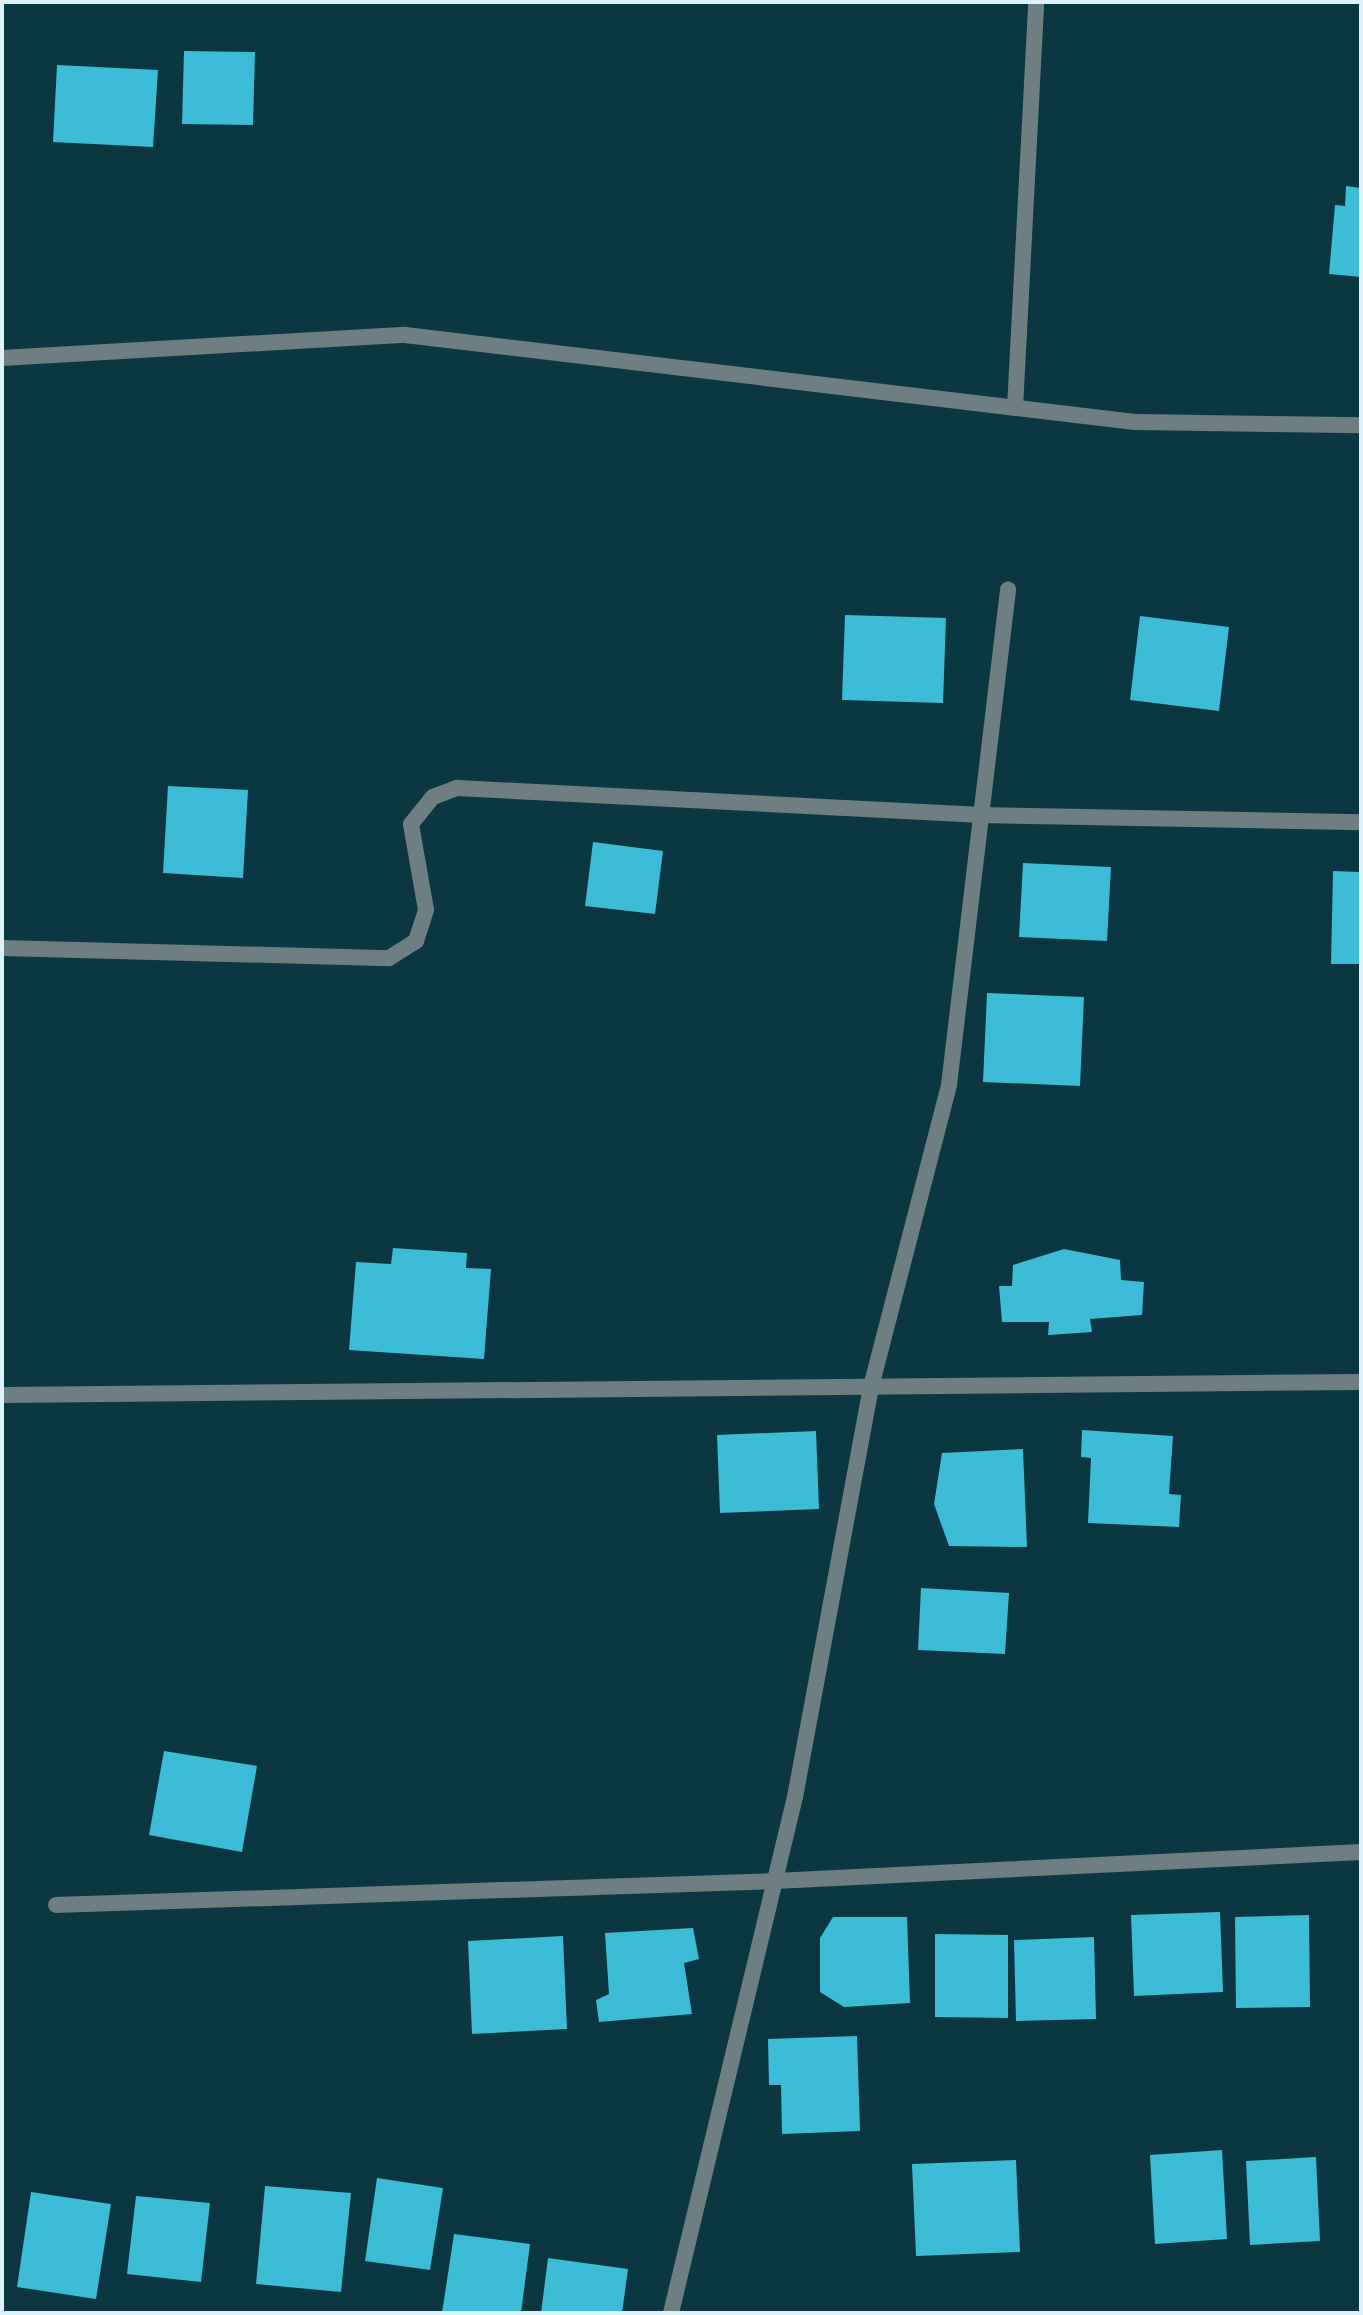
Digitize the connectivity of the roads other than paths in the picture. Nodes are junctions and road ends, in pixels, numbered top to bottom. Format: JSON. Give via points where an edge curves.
{"nodes":[{"id":1,"x":1036,"y":2,"type":"edge"},
{"id":2,"x":2,"y":358,"type":"edge"},
{"id":3,"x":1015,"y":408,"type":"junction"},
{"id":4,"x":1361,"y":425,"type":"edge"},
{"id":5,"x":1008,"y":589,"type":"dead end"},
{"id":6,"x":981,"y":815,"type":"junction"},
{"id":7,"x":1361,"y":822,"type":"edge"},
{"id":8,"x":2,"y":948,"type":"edge"},
{"id":9,"x":1361,"y":1382,"type":"edge"},
{"id":10,"x":872,"y":1383,"type":"junction"},
{"id":11,"x":2,"y":1395,"type":"edge"},
{"id":12,"x":1361,"y":1852,"type":"edge"},
{"id":13,"x":775,"y":1881,"type":"junction"},
{"id":14,"x":56,"y":1905,"type":"dead end"},
{"id":15,"x":671,"y":2313,"type":"edge"}],
"edges":[{"from":1,"to":3,"type":"street"},
{"from":2,"to":3,"type":"street","via":[[405,335]]},
{"from":3,"to":4,"type":"street","via":[[1135,422]]},
{"from":5,"to":6,"type":"street"},
{"from":6,"to":7,"type":"street"},
{"from":6,"to":8,"type":"street","via":[[457,788],[433,797],[411,824],[426,910],[416,941],[389,958]]},
{"from":6,"to":10,"type":"street","via":[[949,1085]]},
{"from":9,"to":10,"type":"street"},
{"from":10,"to":11,"type":"street"},
{"from":10,"to":13,"type":"street"},
{"from":12,"to":13,"type":"street"},
{"from":13,"to":14,"type":"street"},
{"from":13,"to":15,"type":"street"}]}
